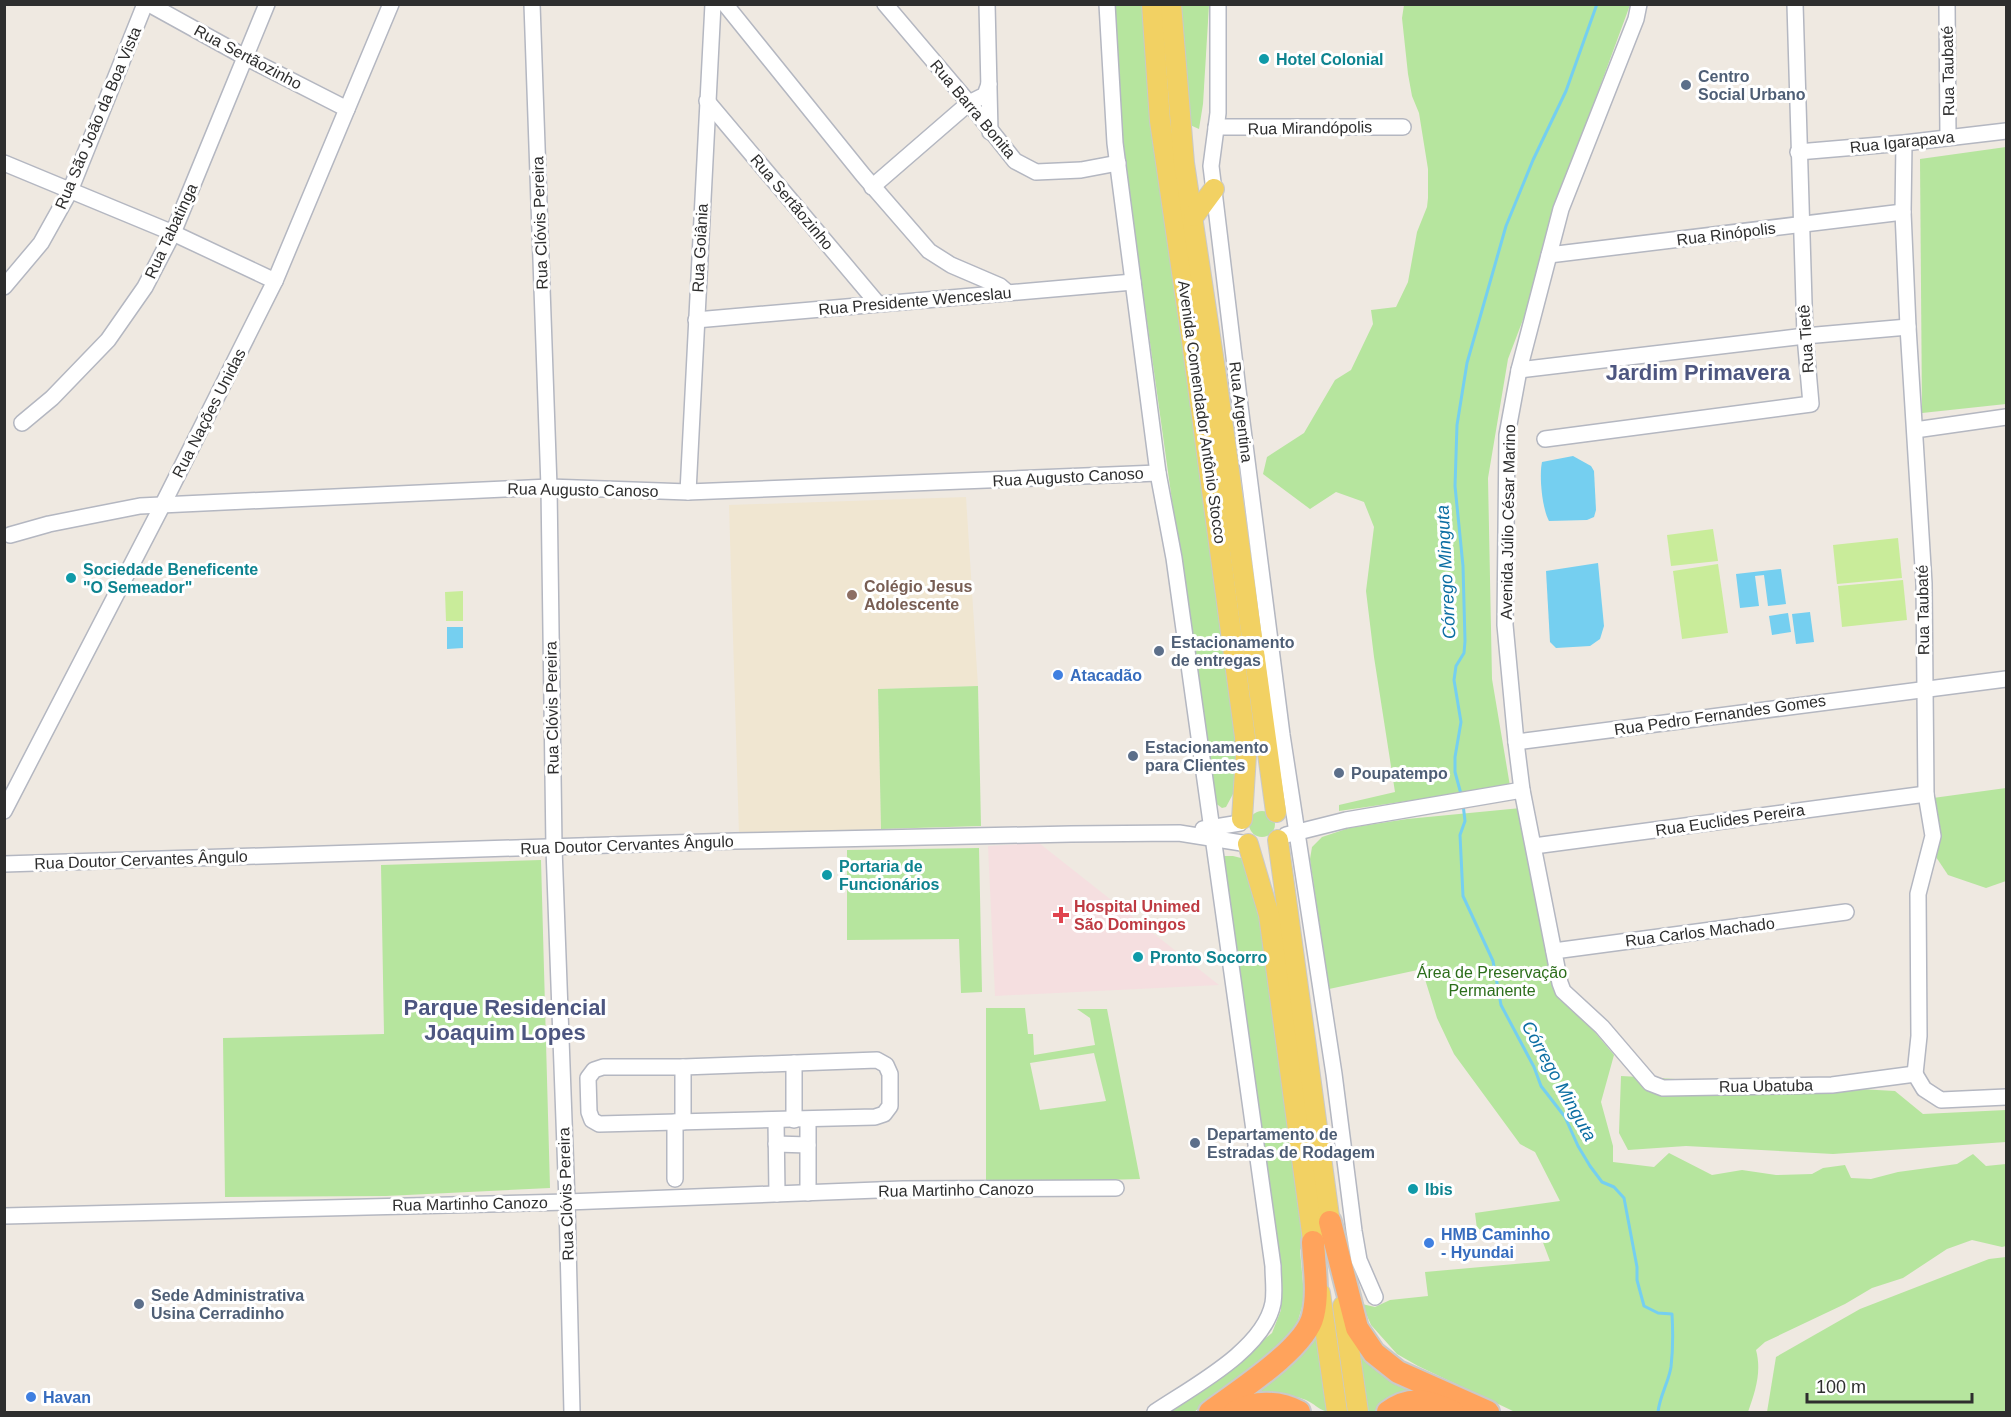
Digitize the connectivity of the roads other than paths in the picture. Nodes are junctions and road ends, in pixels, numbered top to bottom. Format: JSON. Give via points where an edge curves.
{"nodes":[{"id":1,"x":147,"y":4,"type":"edge"},
{"id":2,"x":267,"y":4,"type":"edge"},
{"id":3,"x":391,"y":4,"type":"edge"},
{"id":4,"x":532,"y":4,"type":"edge"},
{"id":5,"x":712,"y":4,"type":"edge"},
{"id":6,"x":725,"y":4,"type":"edge"},
{"id":7,"x":885,"y":4,"type":"edge"},
{"id":8,"x":987,"y":4,"type":"edge"},
{"id":9,"x":1107,"y":4,"type":"edge"},
{"id":10,"x":1152,"y":4,"type":"edge"},
{"id":11,"x":1172,"y":4,"type":"edge"},
{"id":12,"x":1218,"y":4,"type":"edge"},
{"id":13,"x":1640,"y":4,"type":"edge"},
{"id":14,"x":1794,"y":4,"type":"edge"},
{"id":15,"x":1947,"y":4,"type":"edge"},
{"id":16,"x":245,"y":57,"type":"junction"},
{"id":17,"x":989,"y":84,"type":"junction"},
{"id":18,"x":707,"y":101,"type":"junction"},
{"id":19,"x":969,"y":103,"type":"junction"},
{"id":20,"x":347,"y":109,"type":"junction"},
{"id":21,"x":1216,"y":127,"type":"junction"},
{"id":22,"x":1403,"y":127,"type":"dead end"},
{"id":23,"x":2007,"y":131,"type":"edge"},
{"id":24,"x":990,"y":132,"type":"junction"},
{"id":25,"x":1948,"y":137,"type":"junction"},
{"id":26,"x":1904,"y":143,"type":"junction"},
{"id":27,"x":1798,"y":152,"type":"junction"},
{"id":28,"x":4,"y":163,"type":"edge"},
{"id":29,"x":1118,"y":163,"type":"junction"},
{"id":30,"x":872,"y":187,"type":"junction"},
{"id":31,"x":1214,"y":189,"type":"junction"},
{"id":32,"x":70,"y":191,"type":"junction"},
{"id":33,"x":1903,"y":212,"type":"junction"},
{"id":34,"x":1194,"y":216,"type":"junction"},
{"id":35,"x":1800,"y":225,"type":"junction"},
{"id":36,"x":173,"y":232,"type":"junction"},
{"id":37,"x":1549,"y":255,"type":"junction"},
{"id":38,"x":274,"y":281,"type":"junction"},
{"id":39,"x":1133,"y":282,"type":"junction"},
{"id":40,"x":4,"y":287,"type":"edge"},
{"id":41,"x":1008,"y":293,"type":"junction"},
{"id":42,"x":878,"y":304,"type":"junction"},
{"id":43,"x":696,"y":320,"type":"junction"},
{"id":44,"x":1908,"y":327,"type":"junction"},
{"id":45,"x":1805,"y":336,"type":"junction"},
{"id":46,"x":1519,"y":370,"type":"junction"},
{"id":47,"x":2007,"y":417,"type":"edge"},
{"id":48,"x":21,"y":423,"type":"dead end"},
{"id":49,"x":1915,"y":430,"type":"junction"},
{"id":50,"x":1545,"y":439,"type":"dead end"},
{"id":51,"x":1158,"y":473,"type":"junction"},
{"id":52,"x":549,"y":487,"type":"junction"},
{"id":53,"x":688,"y":492,"type":"junction"},
{"id":54,"x":162,"y":506,"type":"junction"},
{"id":55,"x":10,"y":535,"type":"dead end"},
{"id":56,"x":2007,"y":679,"type":"edge"},
{"id":57,"x":1925,"y":688,"type":"junction"},
{"id":58,"x":1516,"y":742,"type":"junction"},
{"id":59,"x":1522,"y":790,"type":"junction"},
{"id":60,"x":1926,"y":794,"type":"junction"},
{"id":61,"x":4,"y":811,"type":"edge"},
{"id":62,"x":1241,"y":821,"type":"junction"},
{"id":63,"x":1284,"y":826,"type":"junction"},
{"id":64,"x":1213,"y":832,"type":"junction"},
{"id":65,"x":1248,"y":844,"type":"junction"},
{"id":66,"x":1534,"y":846,"type":"junction"},
{"id":67,"x":554,"y":848,"type":"junction"},
{"id":68,"x":4,"y":864,"type":"edge"},
{"id":69,"x":1846,"y":912,"type":"dead end"},
{"id":70,"x":1554,"y":951,"type":"junction"},
{"id":71,"x":1560,"y":983,"type":"joint"},
{"id":72,"x":794,"y":1064,"type":"junction"},
{"id":73,"x":683,"y":1067,"type":"junction"},
{"id":74,"x":1915,"y":1074,"type":"junction"},
{"id":75,"x":2007,"y":1097,"type":"edge"},
{"id":76,"x":801,"y":1120,"type":"junction"},
{"id":77,"x":776,"y":1121,"type":"junction"},
{"id":78,"x":679,"y":1122,"type":"junction"},
{"id":79,"x":776,"y":1144,"type":"junction"},
{"id":80,"x":808,"y":1145,"type":"junction"},
{"id":81,"x":675,"y":1179,"type":"dead end"},
{"id":82,"x":1116,"y":1188,"type":"dead end"},
{"id":83,"x":808,"y":1193,"type":"junction"},
{"id":84,"x":777,"y":1194,"type":"junction"},
{"id":85,"x":567,"y":1202,"type":"junction"},
{"id":86,"x":4,"y":1216,"type":"edge"},
{"id":87,"x":1330,"y":1222,"type":"junction"},
{"id":88,"x":1313,"y":1242,"type":"junction"},
{"id":89,"x":1375,"y":1297,"type":"dead end"},
{"id":90,"x":572,"y":1413,"type":"edge"},
{"id":91,"x":1155,"y":1413,"type":"edge"},
{"id":92,"x":1210,"y":1413,"type":"edge"},
{"id":93,"x":1234,"y":1413,"type":"edge"},
{"id":94,"x":1299,"y":1413,"type":"edge"},
{"id":95,"x":1337,"y":1413,"type":"edge"},
{"id":96,"x":1358,"y":1413,"type":"edge"},
{"id":97,"x":1388,"y":1413,"type":"edge"},
{"id":98,"x":1454,"y":1413,"type":"edge"},
{"id":99,"x":1488,"y":1413,"type":"edge"}],
"edges":[{"from":1,"to":16,"type":"street","name":"Rua Sertãozinho"},
{"from":1,"to":32,"type":"street","name":"Rua São João da Boa Vista"},
{"from":2,"to":16,"type":"street","name":"Rua Tabatinga"},
{"from":3,"to":20,"type":"street","name":"Rua Nações Unidas"},
{"from":4,"to":52,"type":"street","name":"Rua Clóvis Pereira"},
{"from":5,"to":18,"type":"street","name":"Rua Goiânia"},
{"from":6,"to":30,"type":"street"},
{"from":7,"to":19,"type":"street","name":"Rua Barra Bonita"},
{"from":8,"to":17,"type":"street"},
{"from":9,"to":29,"type":"street"},
{"from":10,"to":62,"type":"main road","name":"Avenida Comendador Antônio Stocco","via":[[1160,121],[1245,737]]},
{"from":11,"to":34,"type":"main road","name":"Avenida Comendador Antônio Stocco","via":[[1184,163]]},
{"from":12,"to":21,"type":"street","name":"Rua Argentina"},
{"from":13,"to":37,"type":"street","name":"Avenida Júlio César Marino","via":[[1562,209]]},
{"from":14,"to":27,"type":"street","name":"Rua Tietê"},
{"from":15,"to":25,"type":"street","name":"Rua Taubaté"},
{"from":16,"to":20,"type":"street","name":"Rua Sertãozinho"},
{"from":16,"to":36,"type":"street","name":"Rua Tabatinga"},
{"from":17,"to":19,"type":"street","via":[[985,95]]},
{"from":17,"to":24,"type":"street"},
{"from":18,"to":42,"type":"street","name":"Rua Sertãozinho"},
{"from":18,"to":43,"type":"street","name":"Rua Goiânia"},
{"from":19,"to":24,"type":"street","name":"Rua Barra Bonita"},
{"from":19,"to":30,"type":"street"},
{"from":20,"to":38,"type":"street","name":"Rua Nações Unidas"},
{"from":21,"to":22,"type":"street","name":"Rua Mirandópolis"},
{"from":21,"to":31,"type":"street","name":"Rua Argentina","via":[[1210,166]]},
{"from":23,"to":25,"type":"street","name":"Rua Igarapava"},
{"from":24,"to":29,"type":"street","name":"Rua Barra Bonita","via":[[1015,161],[1036,172]]},
{"from":25,"to":26,"type":"street","name":"Rua Igarapava"},
{"from":26,"to":27,"type":"street","name":"Rua Igarapava"},
{"from":26,"to":33,"type":"street","name":"Rua Taubaté"},
{"from":27,"to":35,"type":"street","name":"Rua Tietê"},
{"from":28,"to":32,"type":"street"},
{"from":29,"to":39,"type":"street"},
{"from":30,"to":41,"type":"street","via":[[929,252]]},
{"from":31,"to":34,"type":"main road"},
{"from":31,"to":63,"type":"street","name":"Rua Argentina"},
{"from":32,"to":36,"type":"street"},
{"from":32,"to":40,"type":"street","name":"Rua São João da Boa Vista","via":[[41,243]]},
{"from":33,"to":35,"type":"street","name":"Rua Rinópolis"},
{"from":33,"to":44,"type":"street","name":"Rua Taubaté"},
{"from":34,"to":63,"type":"main road","name":"Avenida Comendador Antônio Stocco"},
{"from":35,"to":37,"type":"street","name":"Rua Rinópolis"},
{"from":35,"to":45,"type":"street","name":"Rua Tietê"},
{"from":36,"to":38,"type":"street"},
{"from":36,"to":48,"type":"street","name":"Rua Tabatinga","via":[[145,287],[108,340],[52,398]]},
{"from":37,"to":46,"type":"street","name":"Avenida Júlio César Marino"},
{"from":38,"to":54,"type":"street","name":"Rua Nações Unidas"},
{"from":39,"to":41,"type":"street","name":"Rua Presidente Wenceslau"},
{"from":39,"to":51,"type":"street"},
{"from":41,"to":42,"type":"street","name":"Rua Presidente Wenceslau"},
{"from":42,"to":43,"type":"street","name":"Rua Presidente Wenceslau"},
{"from":43,"to":53,"type":"street","name":"Rua Goiânia"},
{"from":44,"to":45,"type":"street"},
{"from":44,"to":49,"type":"street","name":"Rua Taubaté"},
{"from":45,"to":46,"type":"street"},
{"from":45,"to":50,"type":"street","name":"Rua Tietê","via":[[1811,404]]},
{"from":46,"to":58,"type":"street","name":"Avenida Júlio César Marino","via":[[1507,435],[1506,475],[1505,625]]},
{"from":47,"to":49,"type":"street"},
{"from":49,"to":57,"type":"street","name":"Rua Taubaté","via":[[1924,583]]},
{"from":51,"to":53,"type":"street","name":"Rua Augusto Canoso"},
{"from":51,"to":64,"type":"street"},
{"from":52,"to":53,"type":"street","name":"Rua Augusto Canoso"},
{"from":52,"to":54,"type":"street","name":"Rua Augusto Canoso"},
{"from":52,"to":67,"type":"street","name":"Rua Clóvis Pereira"},
{"from":54,"to":55,"type":"street","name":"Rua Augusto Canoso","via":[[129,508]]},
{"from":54,"to":61,"type":"street","name":"Rua Nações Unidas"},
{"from":56,"to":57,"type":"street","name":"Rua Pedro Fernandes Gomes"},
{"from":57,"to":58,"type":"street","name":"Rua Pedro Fernandes Gomes"},
{"from":57,"to":60,"type":"street","name":"Rua Taubaté"},
{"from":58,"to":59,"type":"street","name":"Avenida Júlio César Marino"},
{"from":59,"to":63,"type":"street","via":[[1346,820]]},
{"from":59,"to":66,"type":"street","name":"Avenida Júlio César Marino"},
{"from":60,"to":66,"type":"street","name":"Rua Euclides Pereira"},
{"from":60,"to":74,"type":"street","name":"Rua Taubaté","via":[[1933,836],[1918,894],[1919,1036]]},
{"from":62,"to":63,"type":"main road","via":[[1249,810],[1266,806]]},
{"from":62,"to":64,"type":"street"},
{"from":62,"to":65,"type":"main road","via":[[1241,834]]},
{"from":63,"to":65,"type":"main road","via":[[1271,846]]},
{"from":63,"to":87,"type":"main road","name":"Avenida Comendador Antônio Stocco"},
{"from":63,"to":89,"type":"street","name":"Rua Argentina","via":[[1334,1074],[1359,1260]]},
{"from":64,"to":65,"type":"street","name":"Rua Doutor Cervantes Ângulo"},
{"from":64,"to":67,"type":"street","name":"Rua Doutor Cervantes Ângulo"},
{"from":64,"to":91,"type":"street","via":[[1273,1266],[1273,1303],[1257,1336],[1237,1355]]},
{"from":65,"to":88,"type":"main road","via":[[1269,915]]},
{"from":66,"to":70,"type":"street","name":"Avenida Júlio César Marino"},
{"from":67,"to":68,"type":"street","name":"Rua Doutor Cervantes Ângulo"},
{"from":67,"to":85,"type":"street","name":"Rua Clóvis Pereira"},
{"from":69,"to":70,"type":"street","name":"Rua Carlos Machado"},
{"from":70,"to":71,"type":"street","name":"Avenida Júlio César Marino"},
{"from":71,"to":74,"type":"street","name":"Rua Ubatuba","via":[[1563,991],[1602,1027],[1650,1083],[1663,1088],[1832,1085]]},
{"from":72,"to":73,"type":"street"},
{"from":72,"to":76,"type":"street"},
{"from":72,"to":76,"type":"street","via":[[877,1060],[886,1065],[890,1074],[890,1106],[884,1114],[876,1118]]},
{"from":73,"to":78,"type":"street"},
{"from":73,"to":78,"type":"street","via":[[603,1067],[588,1078],[589,1112],[599,1124]]},
{"from":74,"to":75,"type":"street","via":[[1924,1089],[1941,1100]]},
{"from":76,"to":77,"type":"street"},
{"from":76,"to":80,"type":"street"},
{"from":77,"to":78,"type":"street"},
{"from":77,"to":79,"type":"street"},
{"from":78,"to":81,"type":"street"},
{"from":79,"to":80,"type":"street"},
{"from":79,"to":84,"type":"street"},
{"from":80,"to":83,"type":"street"},
{"from":82,"to":83,"type":"street","name":"Rua Martinho Canozo"},
{"from":83,"to":84,"type":"street","name":"Rua Martinho Canozo"},
{"from":84,"to":85,"type":"street","name":"Rua Martinho Canozo"},
{"from":85,"to":86,"type":"street","name":"Rua Martinho Canozo"},
{"from":85,"to":90,"type":"street","name":"Rua Clóvis Pereira"},
{"from":87,"to":96,"type":"main road","name":"Avenida Comendador Antônio Stocco"},
{"from":87,"to":99,"type":"highway","via":[[1357,1328],[1374,1353],[1398,1372]]},
{"from":88,"to":92,"type":"highway","via":[[1316,1298],[1305,1335]]},
{"from":88,"to":95,"type":"main road"},
{"from":93,"to":94,"type":"highway","via":[[1260,1404],[1278,1404]]},
{"from":97,"to":98,"type":"highway","via":[[1410,1401],[1425,1401]]}]}
